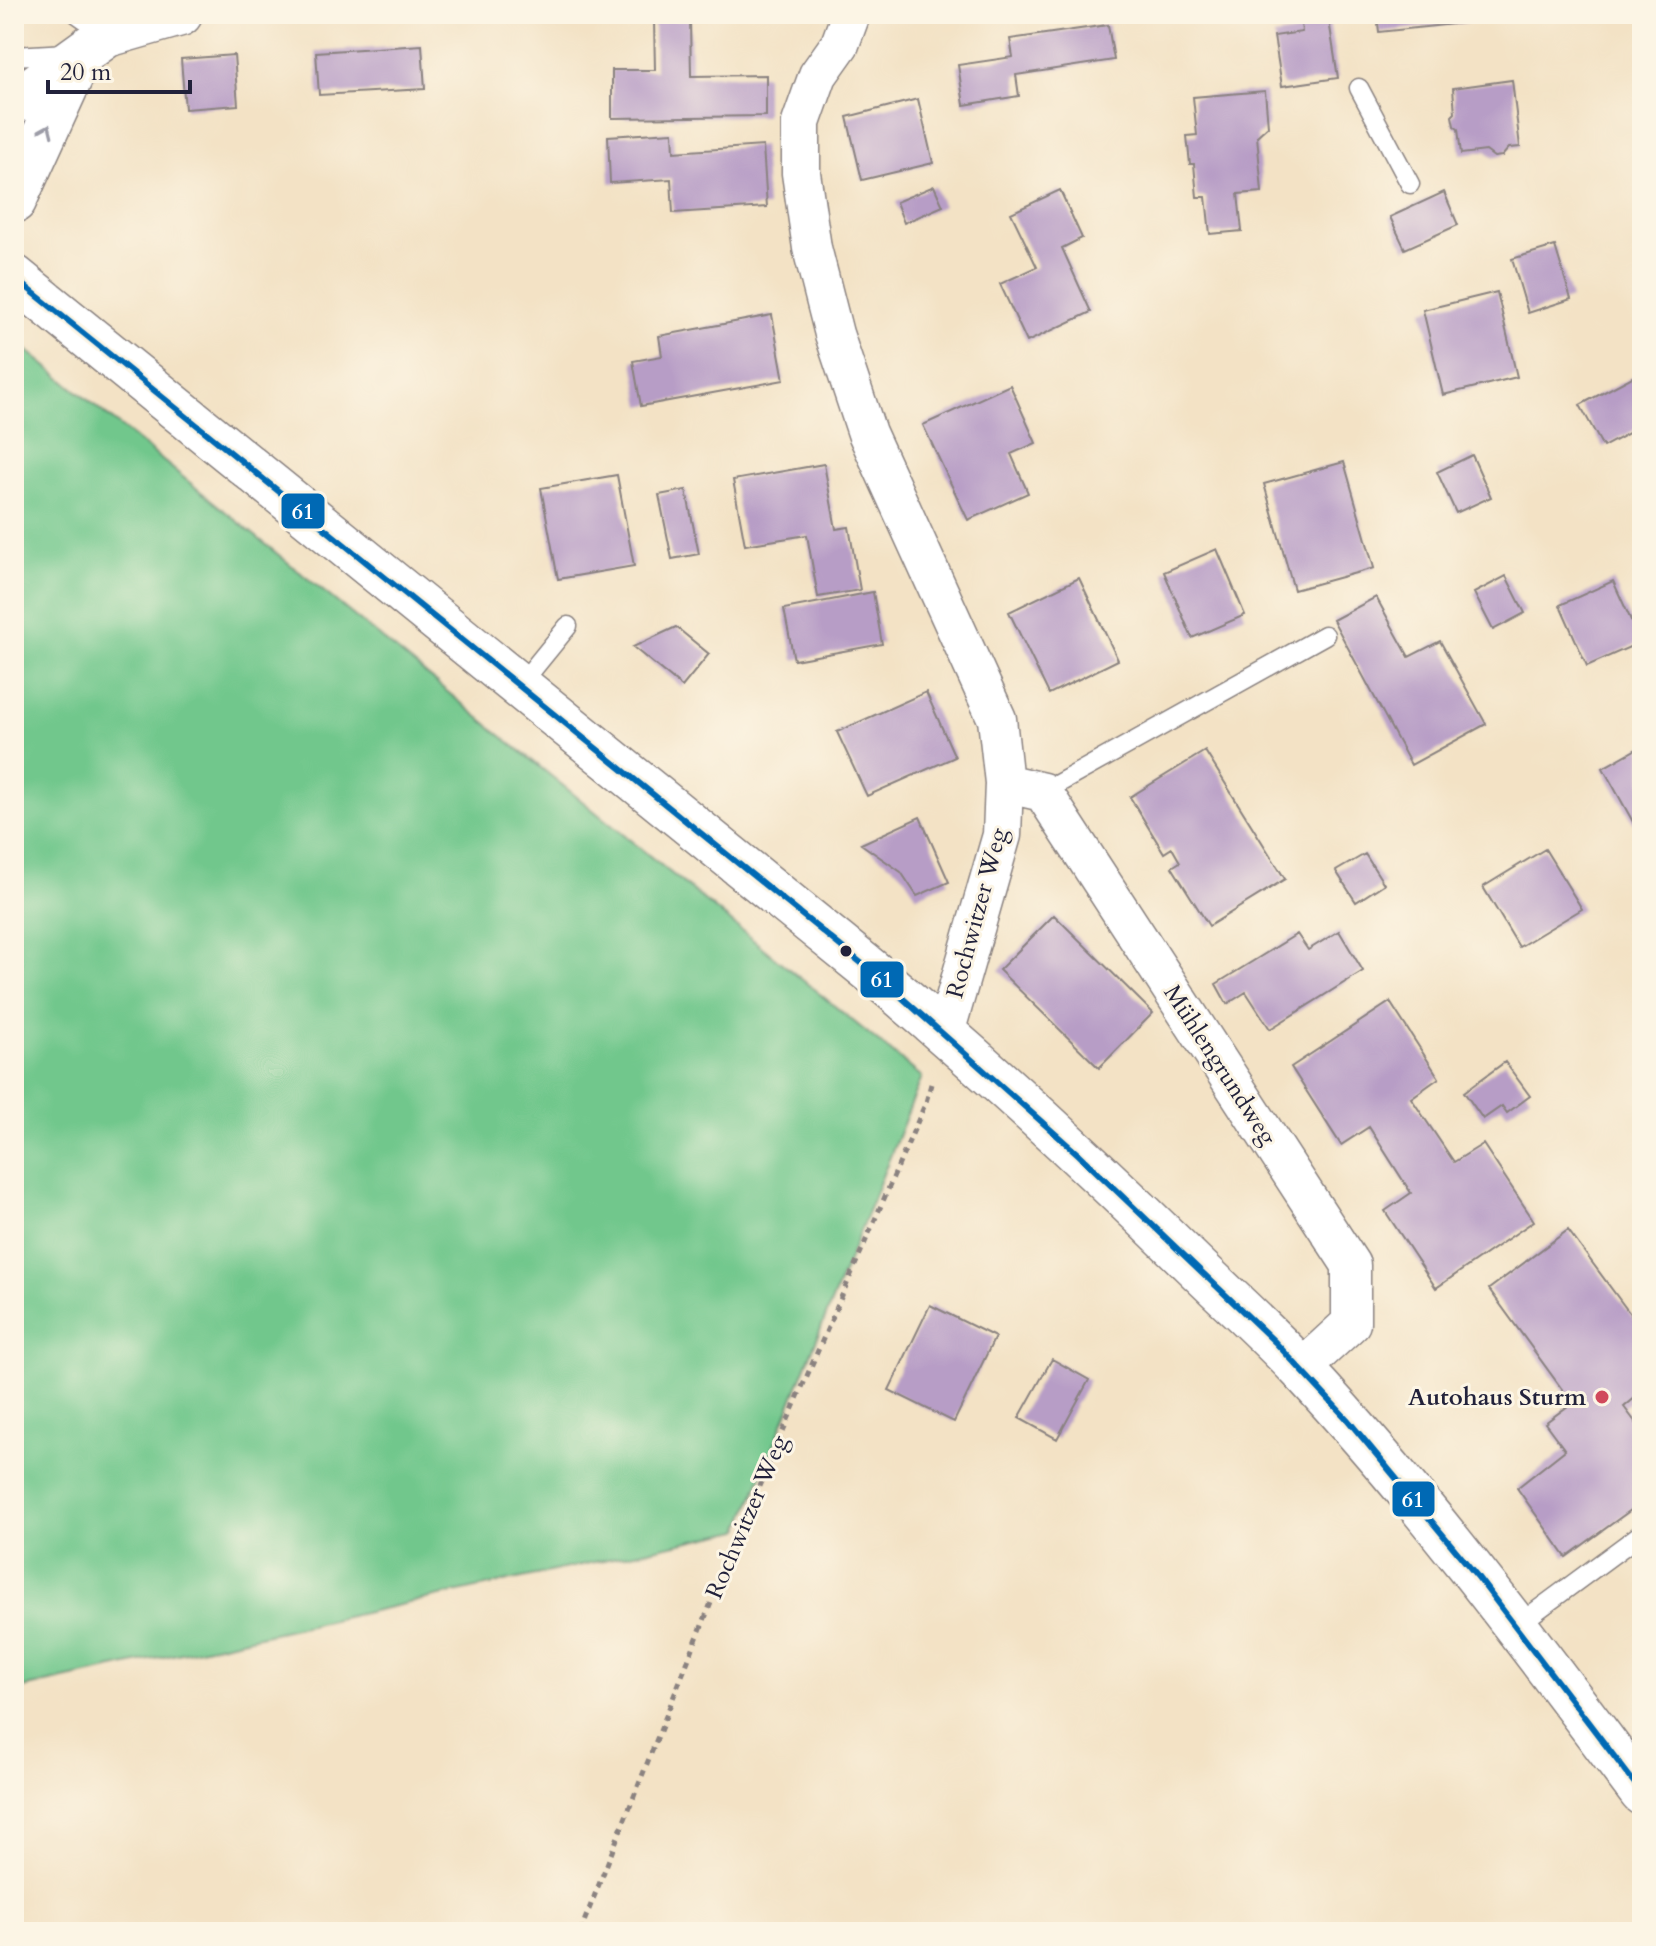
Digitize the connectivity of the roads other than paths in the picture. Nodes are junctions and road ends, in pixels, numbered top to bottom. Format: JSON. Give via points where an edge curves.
{"nodes":[{"id":1,"x":180,"y":14,"type":"edge"},
{"id":2,"x":851,"y":14,"type":"edge"},
{"id":3,"x":89,"y":34,"type":"edge"},
{"id":4,"x":14,"y":56,"type":"edge"},
{"id":5,"x":1359,"y":88,"type":"dead end"},
{"id":6,"x":14,"y":102,"type":"edge"},
{"id":7,"x":1410,"y":184,"type":"dead end"},
{"id":8,"x":14,"y":201,"type":"edge"},
{"id":9,"x":14,"y":277,"type":"edge"},
{"id":10,"x":568,"y":626,"type":"dead end"},
{"id":11,"x":1325,"y":635,"type":"dead end"},
{"id":12,"x":520,"y":685,"type":"junction"},
{"id":13,"x":1004,"y":783,"type":"junction"},
{"id":14,"x":1043,"y":792,"type":"junction"},
{"id":15,"x":945,"y":1033,"type":"junction"},
{"id":16,"x":1301,"y":1369,"type":"junction"},
{"id":17,"x":1642,"y":1533,"type":"edge"},
{"id":18,"x":1516,"y":1626,"type":"junction"},
{"id":19,"x":1642,"y":1793,"type":"edge"}],
"edges":[{"from":1,"to":3,"type":"street"},
{"from":2,"to":13,"type":"street","name":"Rochwitzer Weg","via":[[840,44],[818,75],[801,123],[801,173],[812,248],[867,433],[997,719]]},
{"from":3,"to":4,"type":"lane"},
{"from":3,"to":6,"type":"street"},
{"from":8,"to":3,"type":"street","one_way":true},
{"from":5,"to":7,"type":"lane"},
{"from":9,"to":12,"type":"street"},
{"from":10,"to":12,"type":"lane"},
{"from":11,"to":14,"type":"lane"},
{"from":12,"to":15,"type":"street"},
{"from":13,"to":14,"type":"street"},
{"from":13,"to":15,"type":"street","name":"Rochwitzer Weg","via":[[1002,835]]},
{"from":14,"to":16,"type":"street","name":"Mühlengrundweg","via":[[1351,1265],[1351,1323]]},
{"from":15,"to":16,"type":"street","via":[[1109,1182]]},
{"from":16,"to":18,"type":"street"},
{"from":17,"to":18,"type":"lane"},
{"from":18,"to":19,"type":"street"}]}
